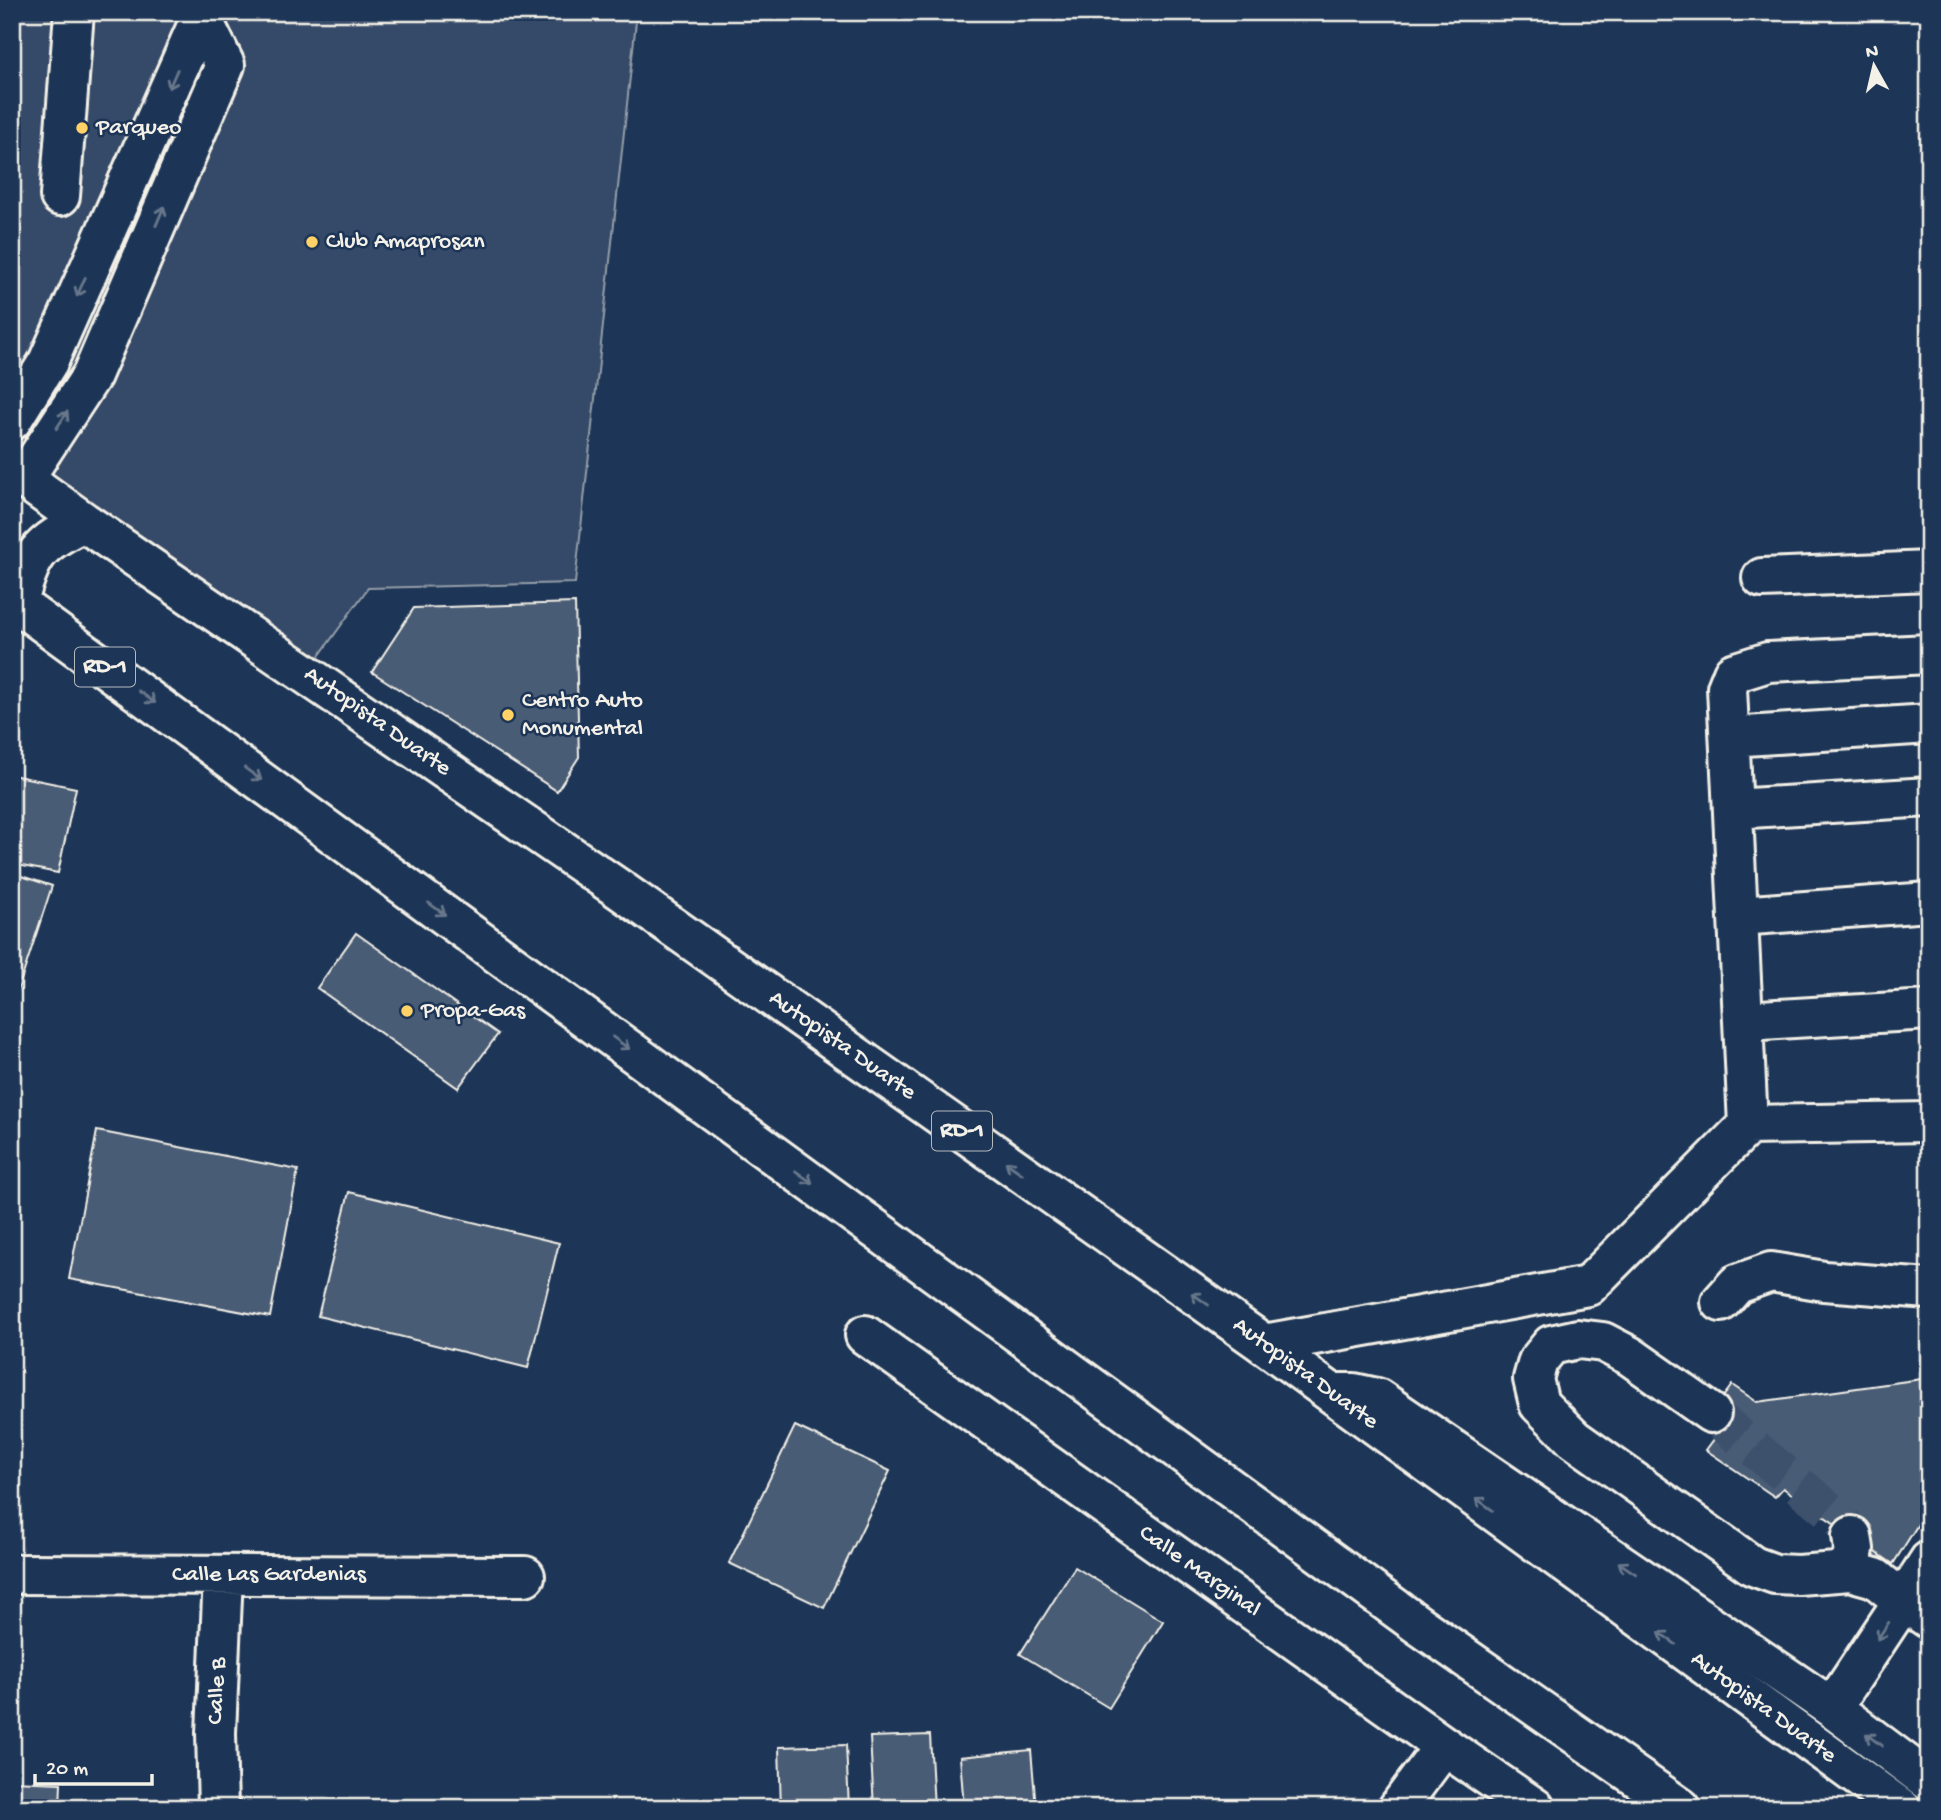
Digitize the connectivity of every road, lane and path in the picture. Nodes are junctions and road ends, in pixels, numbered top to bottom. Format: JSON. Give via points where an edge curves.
{"nodes":[{"id":1,"x":74,"y":12,"type":"edge"},
{"id":2,"x":200,"y":14,"type":"edge"},
{"id":3,"x":60,"y":196,"type":"dead end"},
{"id":4,"x":12,"y":420,"type":"edge"},
{"id":5,"x":16,"y":479,"type":"edge"},
{"id":6,"x":84,"y":522,"type":"junction"},
{"id":7,"x":1929,"y":571,"type":"edge"},
{"id":8,"x":1762,"y":578,"type":"dead end"},
{"id":9,"x":15,"y":602,"type":"edge"},
{"id":10,"x":1929,"y":654,"type":"edge"},
{"id":11,"x":1929,"y":724,"type":"edge"},
{"id":12,"x":1730,"y":737,"type":"junction"},
{"id":13,"x":1929,"y":797,"type":"edge"},
{"id":14,"x":1733,"y":809,"type":"junction"},
{"id":15,"x":1929,"y":902,"type":"edge"},
{"id":16,"x":1738,"y":916,"type":"junction"},
{"id":17,"x":1929,"y":1010,"type":"edge"},
{"id":18,"x":1744,"y":1021,"type":"junction"},
{"id":19,"x":1929,"y":1122,"type":"edge"},
{"id":20,"x":1748,"y":1125,"type":"junction"},
{"id":21,"x":1929,"y":1289,"type":"edge"},
{"id":22,"x":1721,"y":1302,"type":"dead end"},
{"id":23,"x":865,"y":1335,"type":"dead end"},
{"id":24,"x":1264,"y":1344,"type":"junction"},
{"id":25,"x":1332,"y":1393,"type":"junction"},
{"id":26,"x":1711,"y":1413,"type":"tunnel mouth"},
{"id":27,"x":1929,"y":1561,"type":"edge"},
{"id":28,"x":12,"y":1574,"type":"edge"},
{"id":29,"x":223,"y":1575,"type":"junction"},
{"id":30,"x":525,"y":1576,"type":"dead end"},
{"id":31,"x":1916,"y":1610,"type":"edge"},
{"id":32,"x":1832,"y":1708,"type":"junction"},
{"id":33,"x":1444,"y":1746,"type":"junction"},
{"id":34,"x":1929,"y":1781,"type":"edge"},
{"id":35,"x":218,"y":1808,"type":"edge"},
{"id":36,"x":1398,"y":1808,"type":"edge"},
{"id":37,"x":1535,"y":1808,"type":"edge"},
{"id":38,"x":1681,"y":1808,"type":"edge"},
{"id":39,"x":1901,"y":1808,"type":"edge"}],
"edges":[{"from":1,"to":3,"type":"main road"},
{"from":2,"to":4,"type":"main road","one_way":true,"via":[[48,362]]},
{"from":5,"to":2,"type":"main road","one_way":true,"via":[[92,375],[225,65]]},
{"from":5,"to":6,"type":"main road","name":"Autopista Duarte","number":"RD-1"},
{"from":6,"to":9,"type":"main road","via":[[55,535],[34,555]]},
{"from":24,"to":6,"type":"main road","name":"Autopista Duarte","number":"RD-1","one_way":true,"via":[[619,889]]},
{"from":7,"to":8,"type":"main road"},
{"from":9,"to":38,"type":"main road","number":"RD-1","one_way":true,"via":[[1405,1616]]},
{"from":10,"to":12,"type":"main road","via":[[1768,662],[1733,673],[1727,688]]},
{"from":11,"to":12,"type":"main road"},
{"from":12,"to":14,"type":"main road"},
{"from":13,"to":14,"type":"main road"},
{"from":14,"to":16,"type":"main road"},
{"from":15,"to":16,"type":"main road"},
{"from":16,"to":18,"type":"main road"},
{"from":17,"to":18,"type":"main road"},
{"from":18,"to":20,"type":"main road"},
{"from":19,"to":20,"type":"main road"},
{"from":20,"to":24,"type":"main road","via":[[1588,1286]]},
{"from":21,"to":22,"type":"main road","via":[[1771,1272],[1737,1284]]},
{"from":23,"to":33,"type":"main road","name":"Calle Marginal"},
{"from":24,"to":25,"type":"main road","name":"Autopista Duarte","number":"RD-1"},
{"from":32,"to":25,"type":"main road","one_way":true,"via":[[1377,1398]]},
{"from":39,"to":25,"type":"main road","name":"Autopista Duarte","number":"RD-1","one_way":true},
{"from":26,"to":31,"type":"main road","via":[[1604,1342],[1578,1339],[1551,1345],[1538,1361],[1533,1379],[1539,1404],[1574,1439],[1753,1566],[1786,1574],[1851,1554]]},
{"from":27,"to":31,"type":"main road"},
{"from":28,"to":29,"type":"main road","name":"Calle Las Gardenias"},
{"from":29,"to":30,"type":"main road","name":"Calle Las Gardenias"},
{"from":29,"to":35,"type":"main road","name":"Calle B","via":[[216,1733]]},
{"from":31,"to":32,"type":"main road","one_way":true},
{"from":34,"to":32,"type":"main road","one_way":true},
{"from":33,"to":36,"type":"main road"},
{"from":33,"to":37,"type":"main road","name":"Calle Marginal"}]}
